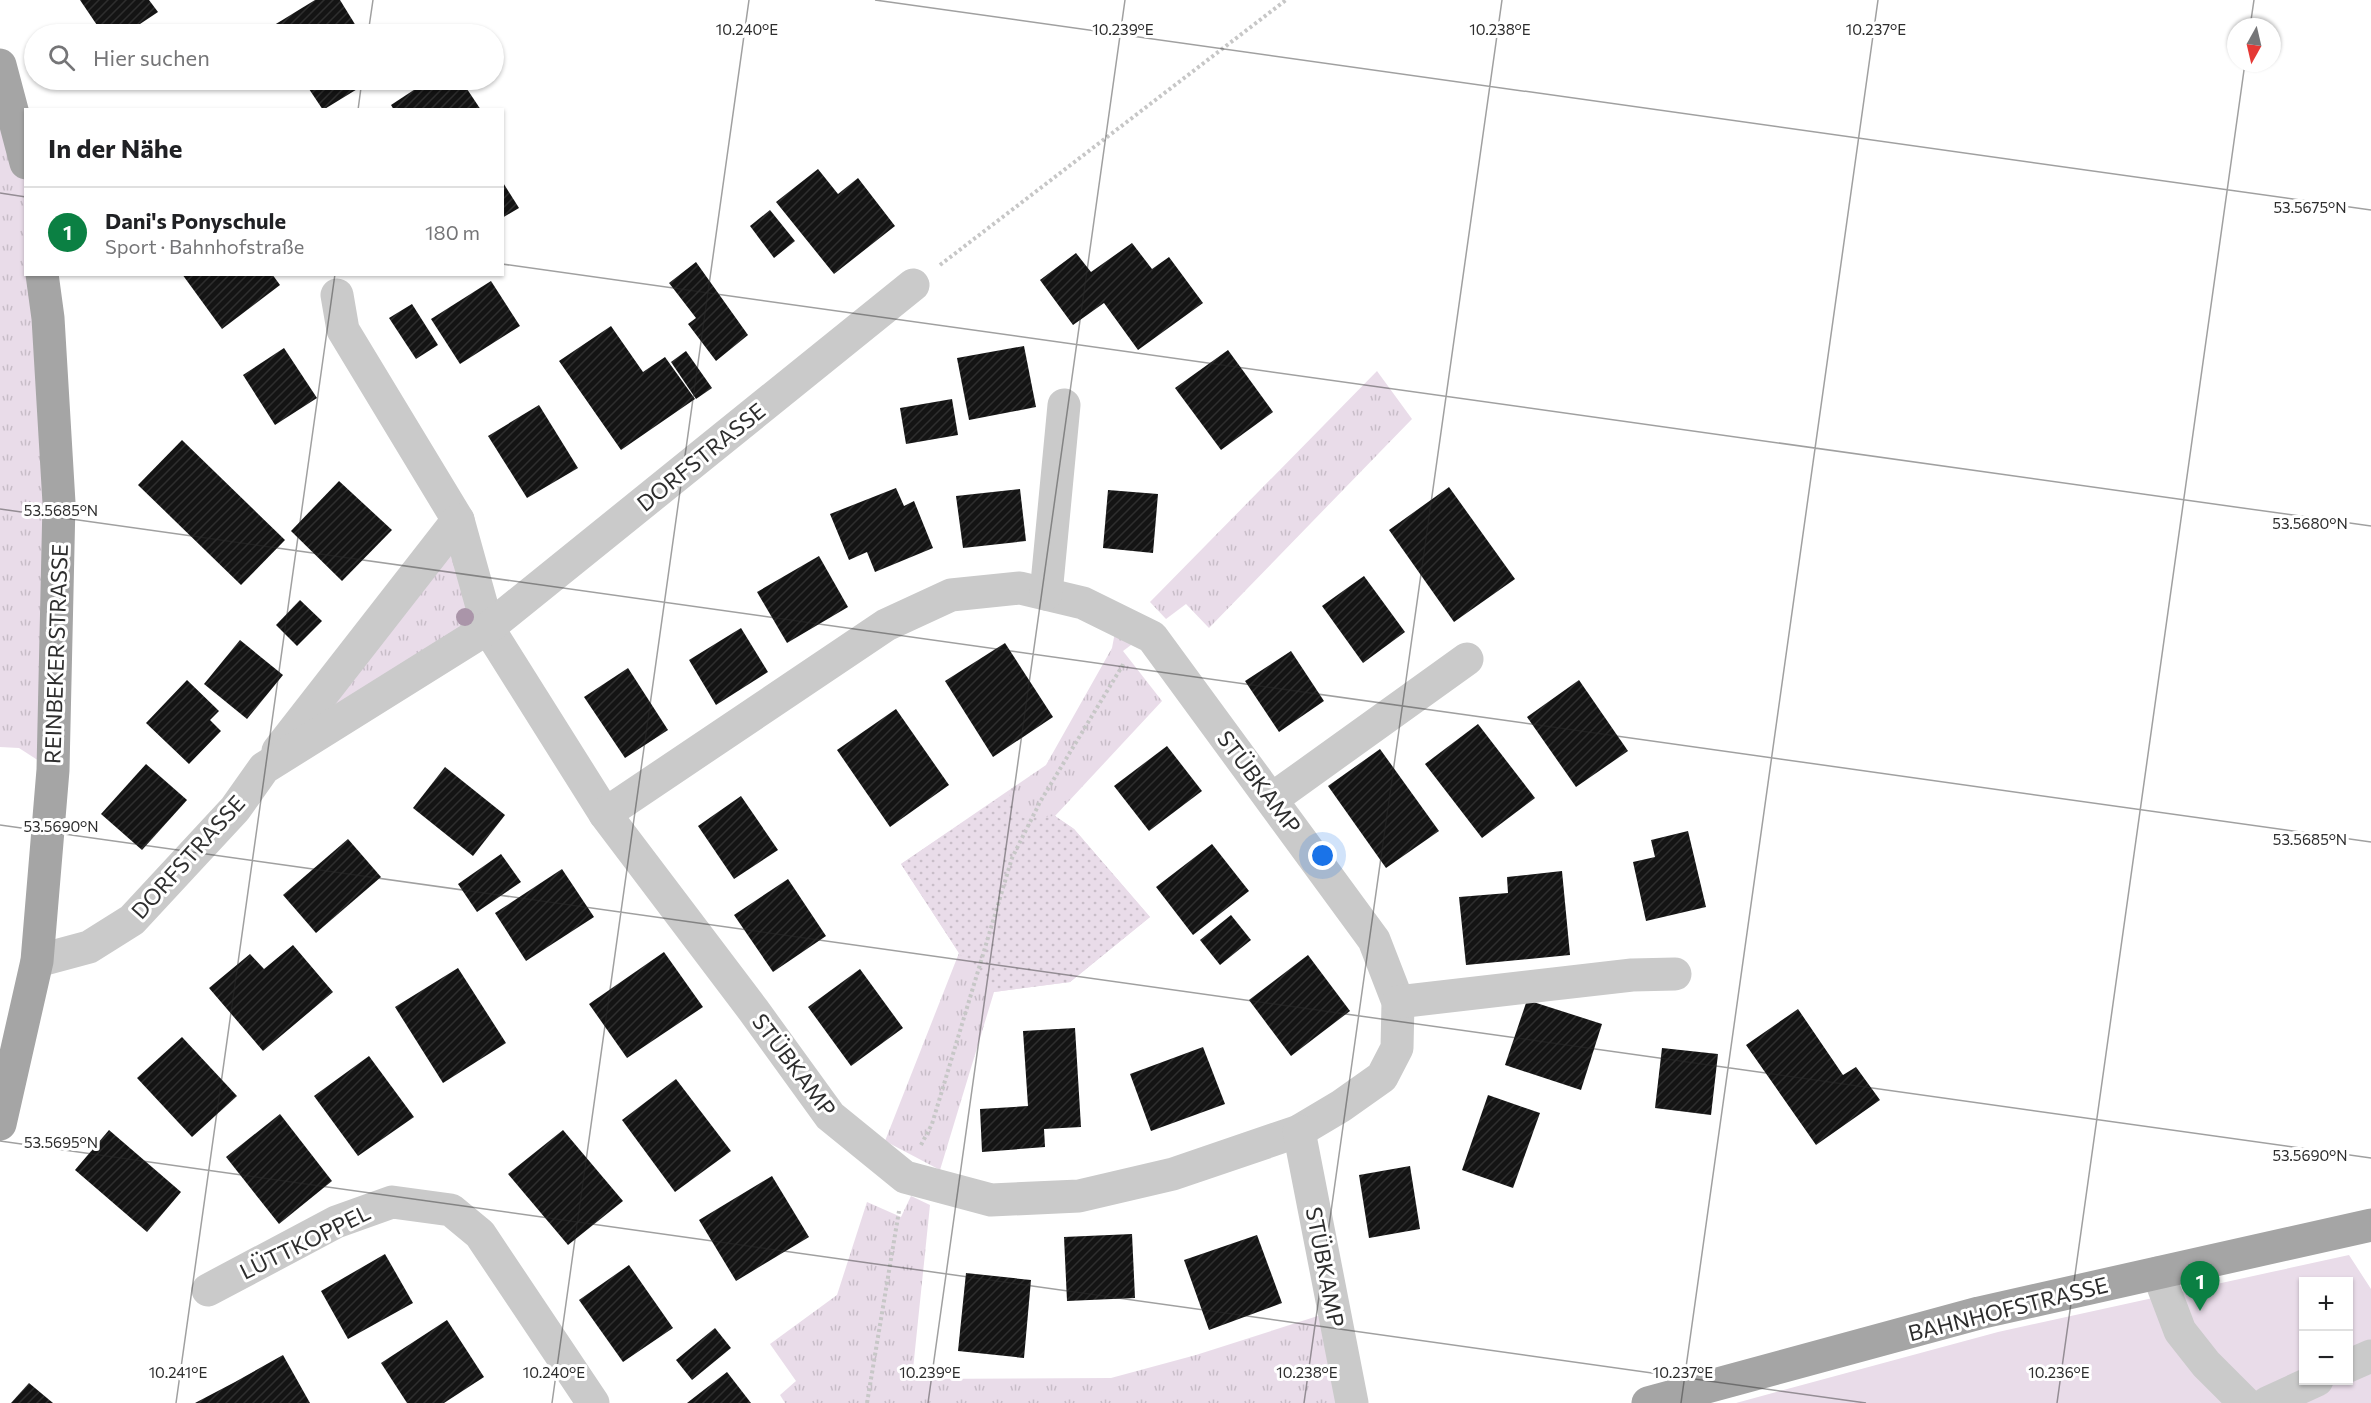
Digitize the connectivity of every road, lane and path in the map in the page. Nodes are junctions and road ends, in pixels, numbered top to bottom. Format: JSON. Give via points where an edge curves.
{"nodes":[{"id":1,"x":1286,"y":0,"type":"edge"},
{"id":2,"x":0,"y":64,"type":"edge"},
{"id":3,"x":24,"y":156,"type":"edge"},
{"id":4,"x":42,"y":276,"type":"edge"},
{"id":5,"x":913,"y":285,"type":"joint"},
{"id":6,"x":337,"y":295,"type":"dead end"},
{"id":7,"x":1064,"y":405,"type":"dead end"},
{"id":8,"x":458,"y":520,"type":"junction"},
{"id":9,"x":1046,"y":594,"type":"junction"},
{"id":10,"x":488,"y":628,"type":"junction"},
{"id":11,"x":1152,"y":637,"type":"junction"},
{"id":12,"x":1467,"y":659,"type":"dead end"},
{"id":13,"x":264,"y":768,"type":"junction"},
{"id":14,"x":1272,"y":799,"type":"junction"},
{"id":15,"x":605,"y":814,"type":"junction"},
{"id":16,"x":37,"y":962,"type":"junction"},
{"id":17,"x":1675,"y":974,"type":"dead end"},
{"id":18,"x":1398,"y":1002,"type":"junction"},
{"id":19,"x":9,"y":1043,"type":"edge"},
{"id":20,"x":0,"y":1124,"type":"edge"},
{"id":21,"x":1299,"y":1131,"type":"junction"},
{"id":22,"x":905,"y":1177,"type":"junction"},
{"id":23,"x":2371,"y":1225,"type":"edge"},
{"id":24,"x":2158,"y":1273,"type":"junction"},
{"id":25,"x":208,"y":1290,"type":"dead end"},
{"id":26,"x":2371,"y":1356,"type":"edge"},
{"id":27,"x":2353,"y":1364,"type":"edge"},
{"id":28,"x":2306,"y":1385,"type":"edge"},
{"id":29,"x":593,"y":1403,"type":"edge"},
{"id":30,"x":867,"y":1403,"type":"edge"},
{"id":31,"x":1352,"y":1403,"type":"edge"},
{"id":32,"x":1648,"y":1403,"type":"edge"},
{"id":33,"x":2245,"y":1403,"type":"edge"},
{"id":34,"x":2267,"y":1403,"type":"edge"}],
"edges":[{"from":1,"to":5,"type":"path"},
{"from":2,"to":3,"type":"main road"},
{"from":4,"to":16,"type":"main road","name":"REINBEKER STRASSE","via":[[59,503],[53,770]]},
{"from":5,"to":10,"type":"street","name":"DORFSTRASSE"},
{"from":6,"to":8,"type":"street","via":[[342,330]]},
{"from":7,"to":9,"type":"street"},
{"from":8,"to":10,"type":"street"},
{"from":8,"to":13,"type":"street","name":"DORFSTRASSE"},
{"from":9,"to":11,"type":"street","name":"STÜBKAMP","via":[[1083,603]]},
{"from":9,"to":15,"type":"street","name":"STÜBKAMP","via":[[1020,588],[951,595],[886,625]]},
{"from":10,"to":13,"type":"street","name":"DORFSTRASSE"},
{"from":10,"to":15,"type":"street","name":"STÜBKAMP"},
{"from":11,"to":14,"type":"street","name":"STÜBKAMP"},
{"from":11,"to":22,"type":"path","via":[[1120,667],[1040,802],[1012,858],[932,1124]]},
{"from":12,"to":14,"type":"street"},
{"from":13,"to":16,"type":"street","name":"DORFSTRASSE","via":[[235,808],[132,920],[89,947]]},
{"from":14,"to":18,"type":"street","name":"STÜBKAMP","via":[[1374,940]]},
{"from":15,"to":22,"type":"street","name":"STÜBKAMP","via":[[830,1116]]},
{"from":16,"to":19,"type":"main road","name":"REINBEKER STRASSE"},
{"from":17,"to":18,"type":"street","via":[[1632,975]]},
{"from":18,"to":21,"type":"street","name":"STÜBKAMP","via":[[1397,1048],[1382,1077]]},
{"from":19,"to":20,"type":"main road","name":"REINBEKER STRASSE"},
{"from":21,"to":22,"type":"street","name":"STÜBKAMP","via":[[1173,1174],[1079,1196],[991,1200]]},
{"from":21,"to":31,"type":"street","name":"STÜBKAMP"},
{"from":22,"to":30,"type":"path"},
{"from":23,"to":24,"type":"main road","name":"BAHNHOFSTRASSE"},
{"from":24,"to":32,"type":"main road","name":"BAHNHOFSTRASSE","via":[[1979,1313]]},
{"from":24,"to":33,"type":"street","via":[[2180,1331]]},
{"from":25,"to":29,"type":"street","name":"LÜTTKOPPEL","via":[[336,1222],[392,1202],[451,1210],[480,1234]]},
{"from":26,"to":27,"type":"street"},
{"from":28,"to":34,"type":"street"}]}
